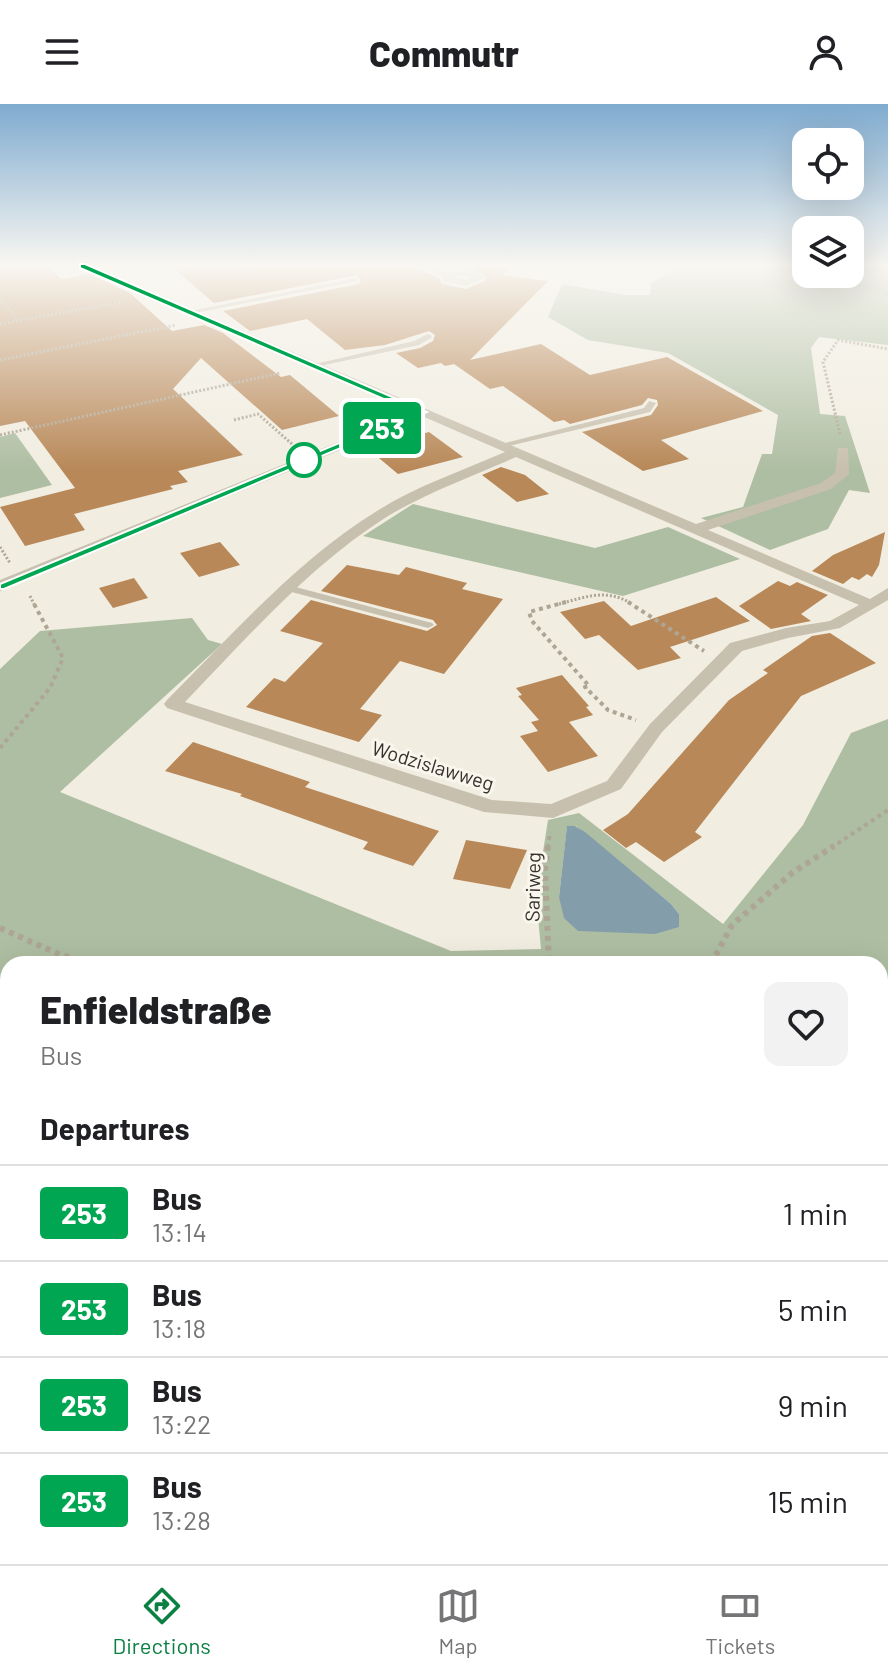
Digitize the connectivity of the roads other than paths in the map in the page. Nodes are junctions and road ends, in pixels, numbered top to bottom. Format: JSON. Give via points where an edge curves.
{"nodes":[{"id":1,"x":242,"y":334,"type":"edge"},
{"id":2,"x":428,"y":336,"type":"dead end"},
{"id":3,"x":315,"y":365,"type":"junction"},
{"id":4,"x":652,"y":403,"type":"dead end"},
{"id":5,"x":422,"y":412,"type":"junction"},
{"id":6,"x":508,"y":449,"type":"junction"},
{"id":7,"x":843,"y":451,"type":"road end"},
{"id":8,"x":696,"y":529,"type":"junction"},
{"id":9,"x":0,"y":586,"type":"edge"},
{"id":10,"x":288,"y":588,"type":"junction"},
{"id":11,"x":888,"y":593,"type":"edge"},
{"id":12,"x":872,"y":605,"type":"junction"},
{"id":13,"x":428,"y":625,"type":"dead end"}],
"edges":[{"from":1,"to":3,"type":"street"},
{"from":2,"to":3,"type":"lane"},
{"from":3,"to":5,"type":"street"},
{"from":4,"to":6,"type":"lane","via":[[647,410]]},
{"from":5,"to":6,"type":"street"},
{"from":5,"to":9,"type":"street"},
{"from":6,"to":8,"type":"street"},
{"from":6,"to":10,"type":"street","name":"Wodzislawweg","via":[[385,512]]},
{"from":7,"to":8,"type":"street","via":[[842,474],[826,486]]},
{"from":8,"to":12,"type":"street"},
{"from":10,"to":12,"type":"street","name":"Wodzislawweg","via":[[173,704],[491,807],[553,811],[614,785],[656,728],[736,647],[834,625]]},
{"from":10,"to":13,"type":"lane"},
{"from":11,"to":12,"type":"street","name":"Wodzislawweg"}]}
